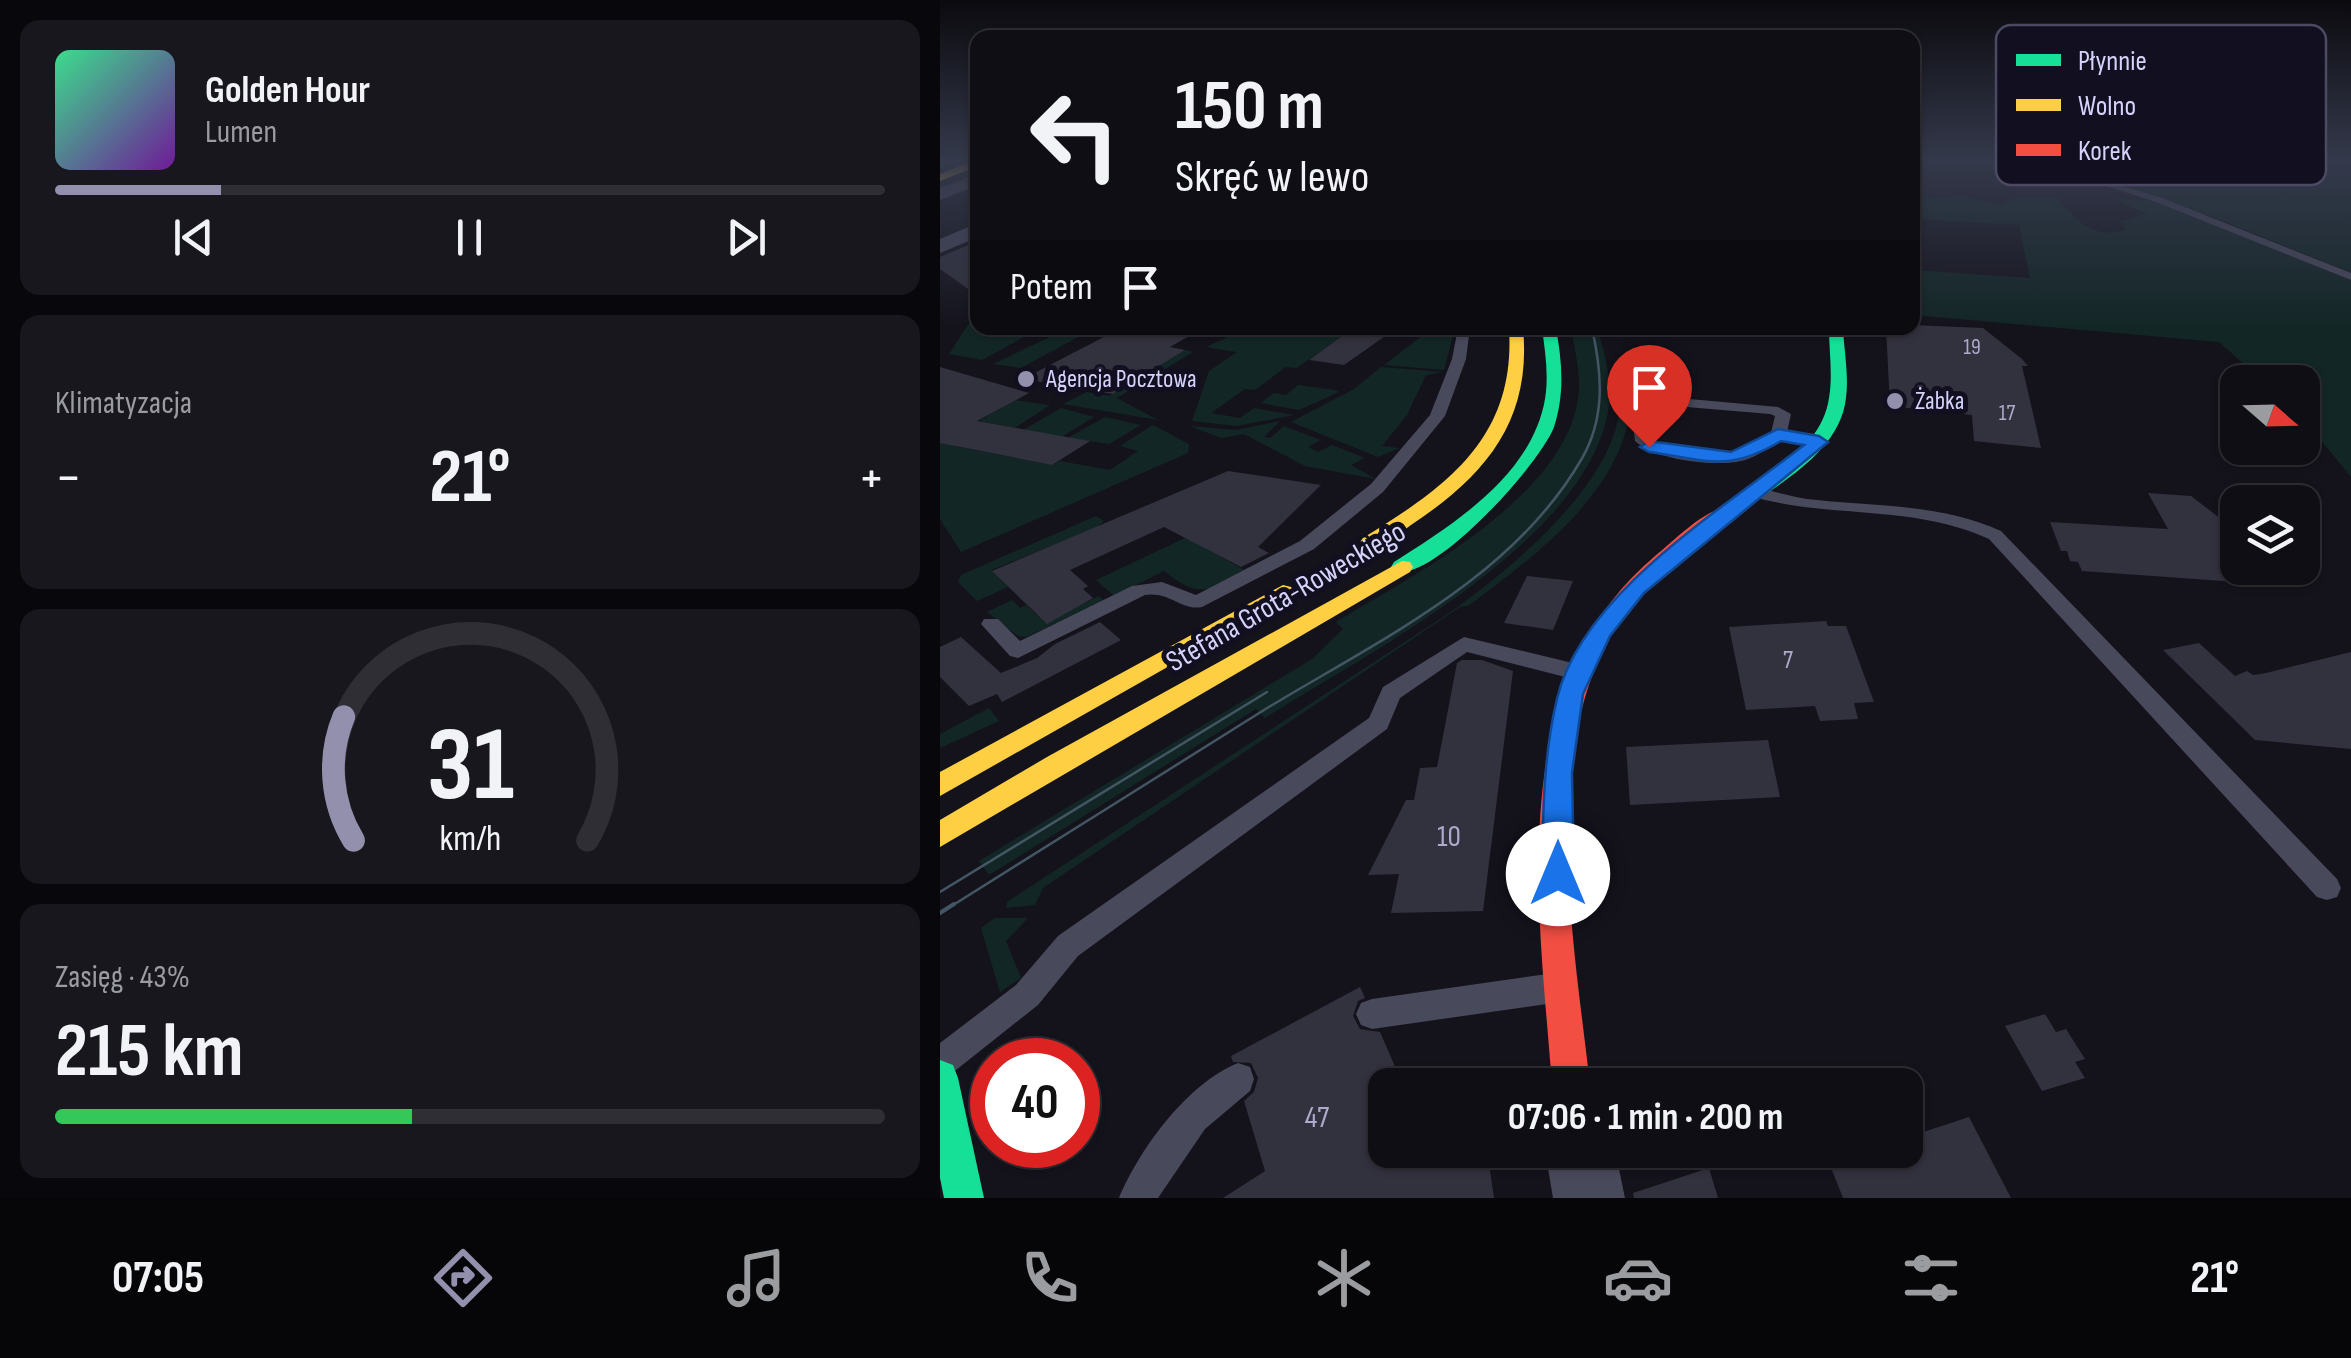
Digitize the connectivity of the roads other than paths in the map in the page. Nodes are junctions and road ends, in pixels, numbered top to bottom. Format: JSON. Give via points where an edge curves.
{"nodes":[{"id":1,"x":2204,"y":217,"type":"edge"},
{"id":2,"x":970,"y":234,"type":"edge"},
{"id":3,"x":940,"y":247,"type":"edge"},
{"id":4,"x":2351,"y":277,"type":"edge"},
{"id":5,"x":1463,"y":335,"type":"edge"},
{"id":6,"x":1516,"y":335,"type":"edge"},
{"id":7,"x":1550,"y":335,"type":"edge"},
{"id":8,"x":1836,"y":335,"type":"edge"},
{"id":9,"x":1778,"y":435,"type":"junction"},
{"id":10,"x":1819,"y":442,"type":"junction"},
{"id":11,"x":1756,"y":492,"type":"junction"},
{"id":12,"x":1353,"y":552,"type":"dead end"},
{"id":13,"x":1303,"y":580,"type":"dead end"},
{"id":14,"x":991,"y":624,"type":"dead end"},
{"id":15,"x":1581,"y":673,"type":"junction"},
{"id":16,"x":940,"y":785,"type":"edge"},
{"id":17,"x":940,"y":836,"type":"edge"},
{"id":18,"x":2327,"y":888,"type":"dead end"},
{"id":19,"x":1564,"y":985,"type":"junction"},
{"id":20,"x":1372,"y":1014,"type":"dead end"},
{"id":21,"x":940,"y":1063,"type":"edge"},
{"id":22,"x":1570,"y":1068,"type":"edge"},
{"id":23,"x":940,"y":1078,"type":"edge"},
{"id":24,"x":1238,"y":1079,"type":"dead end"},
{"id":25,"x":1583,"y":1168,"type":"edge"},
{"id":26,"x":964,"y":1198,"type":"edge"},
{"id":27,"x":1137,"y":1198,"type":"edge"},
{"id":28,"x":1589,"y":1198,"type":"edge"}],
"edges":[{"from":1,"to":4,"type":"lane"},
{"from":2,"to":3,"type":"street"},
{"from":5,"to":14,"type":"lane","via":[[1437,416],[1377,488],[1307,545],[1196,604],[1157,585],[1018,651]]},
{"from":6,"to":12,"type":"main road","name":"Stefana Grota-Roweckiego","via":[[1514,393],[1491,440],[1417,510]]},
{"from":7,"to":17,"type":"main road","name":"Stefana Grota-Roweckiego","via":[[1555,390],[1544,429],[1468,518],[1393,572]]},
{"from":8,"to":10,"type":"main road","via":[[1836,412]]},
{"from":9,"to":9,"type":"lane","via":[[1738,457],[1661,450],[1644,441],[1640,415],[1646,398],[1774,410],[1782,414]]},
{"from":9,"to":10,"type":"lane"},
{"from":10,"to":11,"type":"main road"},
{"from":11,"to":15,"type":"main road","via":[[1636,588],[1599,634]]},
{"from":11,"to":18,"type":"lane","via":[[1783,503],[1952,516],[1995,535]]},
{"from":13,"to":16,"type":"main road","name":"Stefana Grota-Roweckiego"},
{"from":15,"to":19,"type":"main road","via":[[1570,694],[1558,773]]},
{"from":15,"to":21,"type":"lane","via":[[1464,644],[1391,693],[1378,723],[1068,946],[1027,995]]},
{"from":19,"to":20,"type":"lane"},
{"from":19,"to":22,"type":"main road"},
{"from":23,"to":26,"type":"main road"},
{"from":24,"to":27,"type":"lane","via":[[1210,1095],[1184,1125]]},
{"from":25,"to":28,"type":"street"}]}
